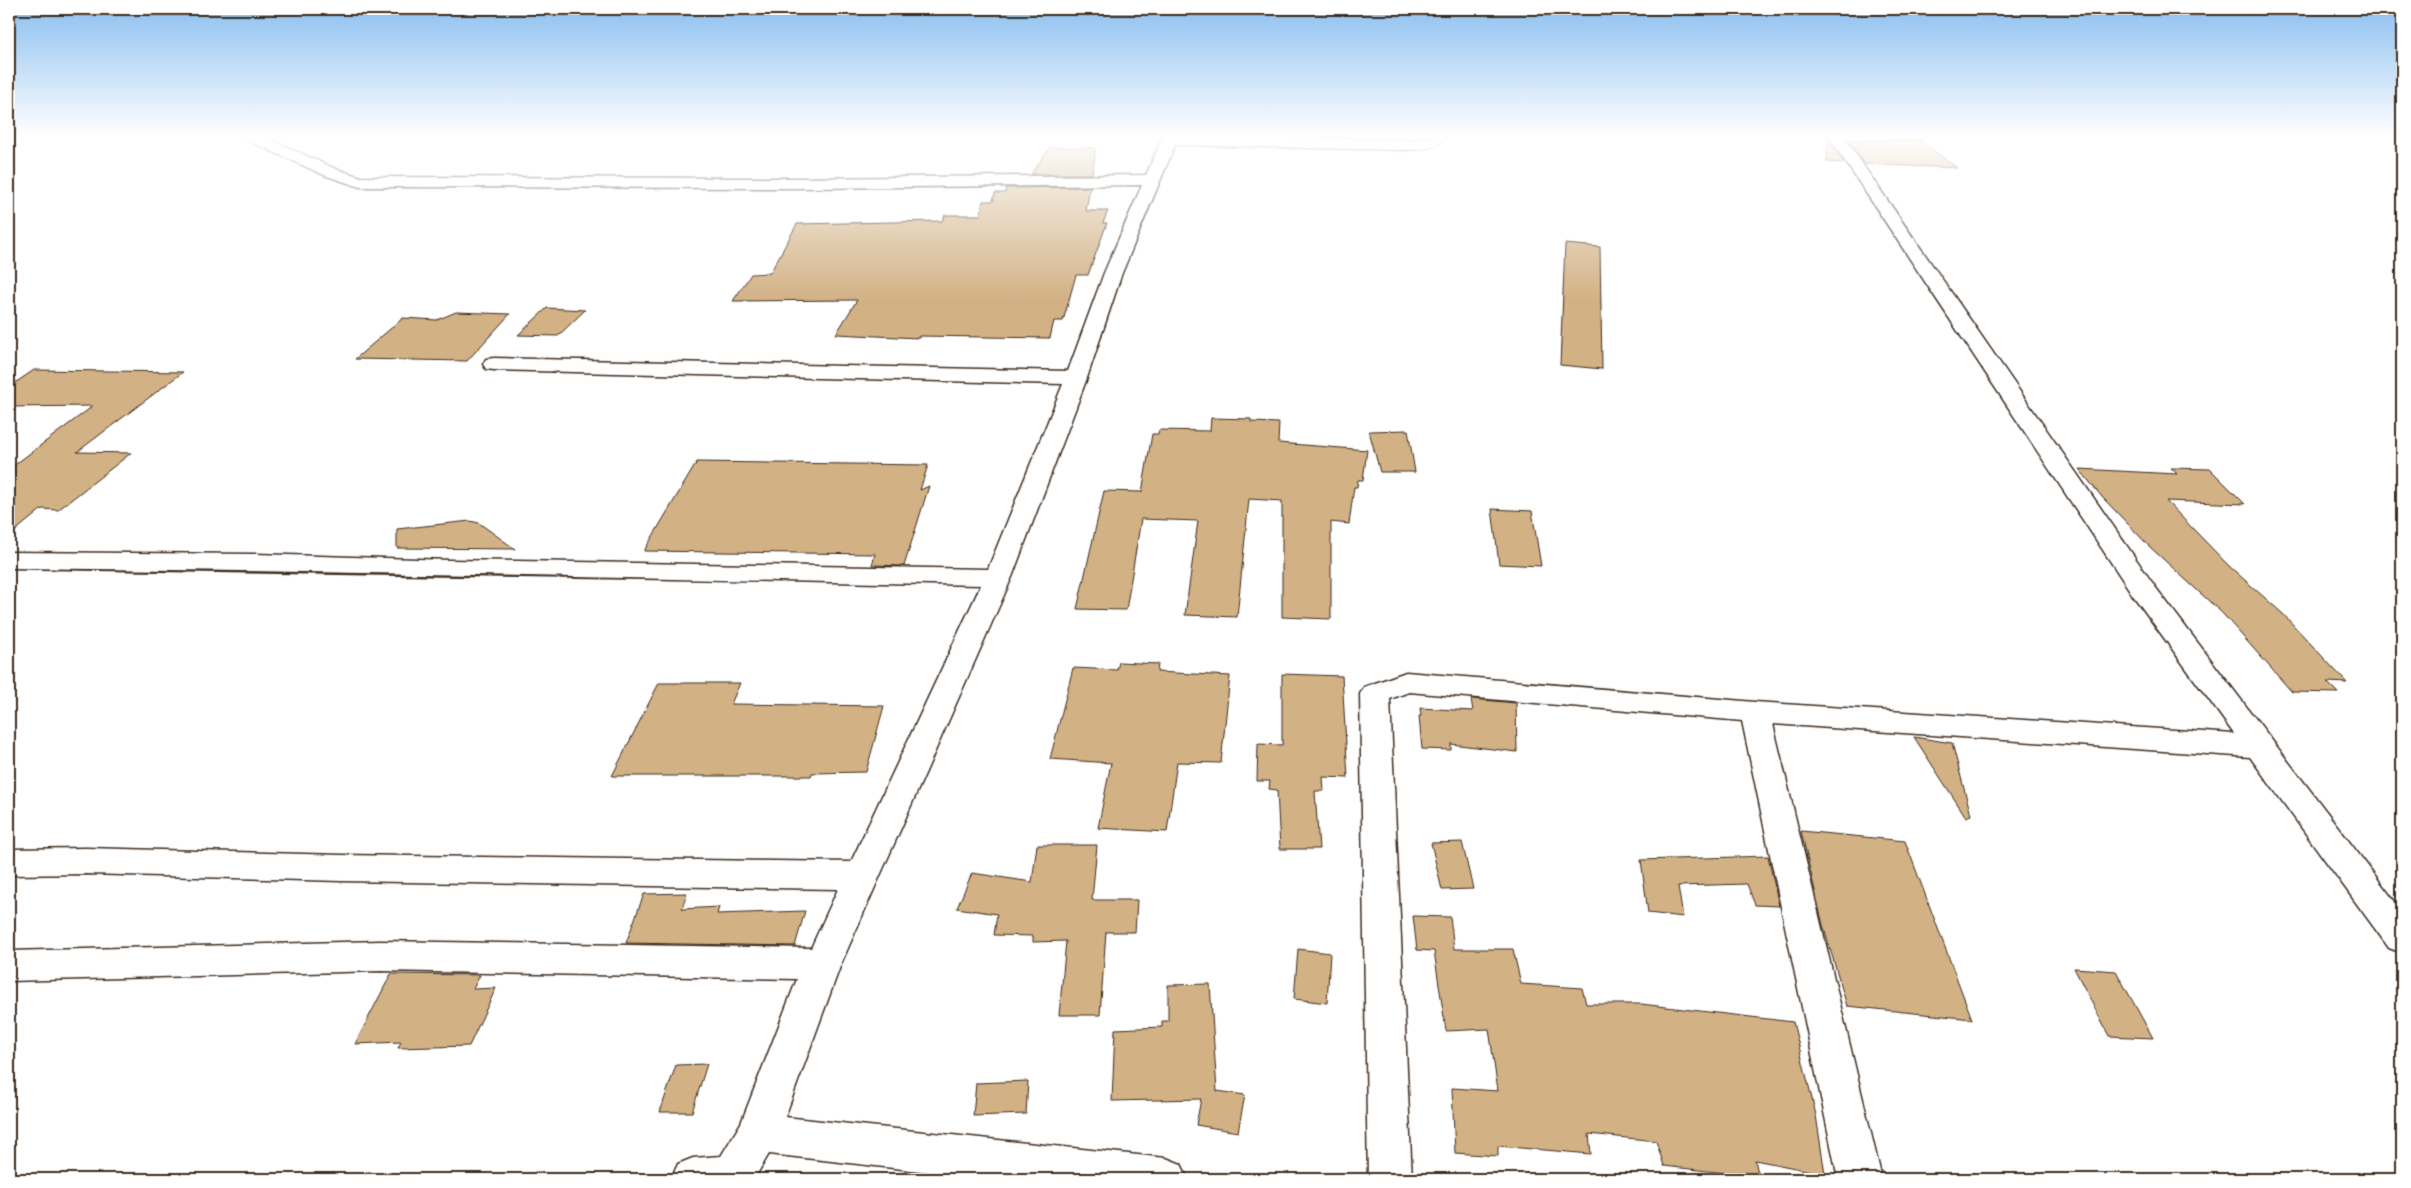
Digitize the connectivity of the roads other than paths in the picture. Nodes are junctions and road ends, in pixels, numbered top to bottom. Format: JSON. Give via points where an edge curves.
{"nodes":[{"id":1,"x":1150,"y":189,"type":"edge"},
{"id":2,"x":1872,"y":189,"type":"edge"},
{"id":3,"x":494,"y":364,"type":"dead end"},
{"id":4,"x":1076,"y":378,"type":"junction"},
{"id":5,"x":9,"y":560,"type":"edge"},
{"id":6,"x":998,"y":577,"type":"junction"},
{"id":7,"x":1755,"y":712,"type":"junction"},
{"id":8,"x":2260,"y":747,"type":"junction"},
{"id":9,"x":9,"y":862,"type":"edge"},
{"id":10,"x":863,"y":876,"type":"junction"},
{"id":11,"x":2402,"y":938,"type":"edge"},
{"id":12,"x":822,"y":964,"type":"junction"},
{"id":13,"x":9,"y":966,"type":"edge"},
{"id":14,"x":758,"y":1133,"type":"junction"},
{"id":15,"x":719,"y":1178,"type":"edge"},
{"id":16,"x":1166,"y":1179,"type":"edge"},
{"id":17,"x":1390,"y":1179,"type":"edge"},
{"id":18,"x":1860,"y":1179,"type":"edge"}],
"edges":[{"from":1,"to":4,"type":"street","via":[[1113,273]]},
{"from":2,"to":8,"type":"street","via":[[2146,594]]},
{"from":3,"to":4,"type":"street"},
{"from":4,"to":6,"type":"street"},
{"from":5,"to":6,"type":"street"},
{"from":6,"to":10,"type":"street"},
{"from":7,"to":8,"type":"street"},
{"from":7,"to":17,"type":"street","via":[[1406,682],[1375,694]]},
{"from":7,"to":18,"type":"street"},
{"from":8,"to":11,"type":"street"},
{"from":9,"to":10,"type":"street"},
{"from":10,"to":12,"type":"street"},
{"from":12,"to":13,"type":"street","via":[[380,956]]},
{"from":12,"to":14,"type":"street"},
{"from":14,"to":15,"type":"street"},
{"from":14,"to":16,"type":"street"}]}
